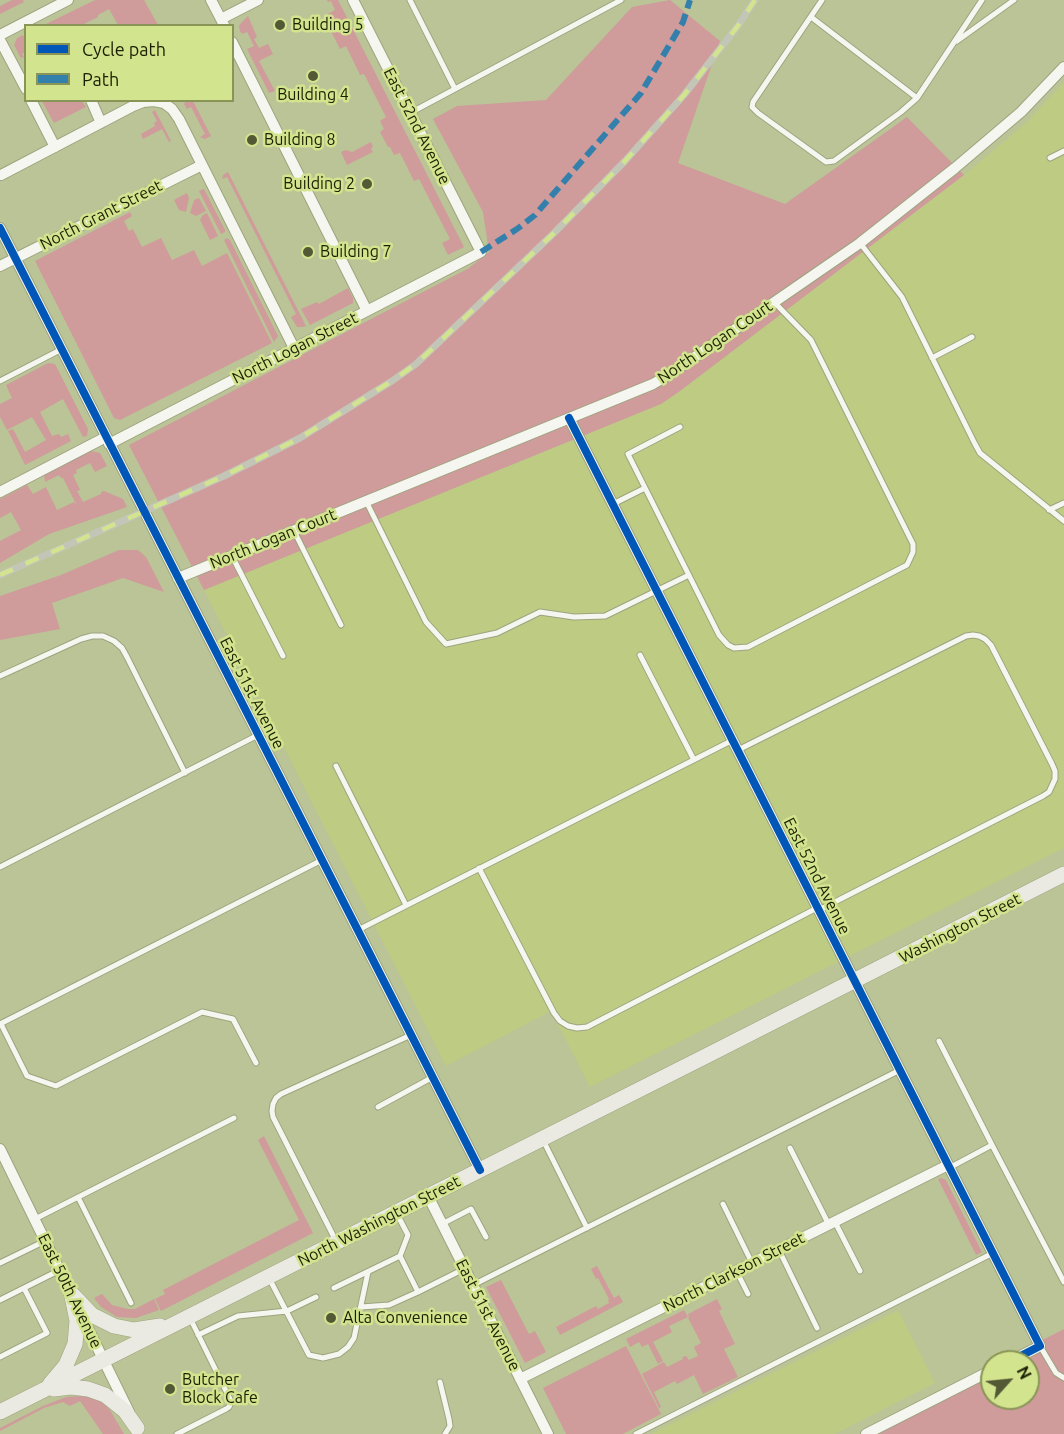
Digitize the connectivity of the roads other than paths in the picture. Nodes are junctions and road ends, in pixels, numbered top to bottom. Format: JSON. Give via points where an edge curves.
{"nodes":[{"id":1,"x":68,"y":0,"type":"edge"},
{"id":2,"x":211,"y":0,"type":"edge"},
{"id":3,"x":258,"y":0,"type":"edge"},
{"id":4,"x":353,"y":0,"type":"edge"},
{"id":5,"x":410,"y":0,"type":"edge"},
{"id":6,"x":621,"y":0,"type":"edge"},
{"id":7,"x":822,"y":0,"type":"edge"},
{"id":8,"x":982,"y":0,"type":"edge"},
{"id":9,"x":1014,"y":0,"type":"edge"},
{"id":10,"x":811,"y":17,"type":"junction"},
{"id":11,"x":222,"y":22,"type":"edge"},
{"id":12,"x":0,"y":35,"type":"edge"},
{"id":13,"x":0,"y":40,"type":"edge"},
{"id":14,"x":954,"y":43,"type":"junction"},
{"id":15,"x":234,"y":46,"type":"edge"},
{"id":16,"x":1064,"y":67,"type":"edge"},
{"id":17,"x":24,"y":85,"type":"edge"},
{"id":18,"x":455,"y":89,"type":"junction"},
{"id":19,"x":917,"y":98,"type":"junction"},
{"id":20,"x":32,"y":102,"type":"edge"},
{"id":21,"x":92,"y":102,"type":"edge"},
{"id":22,"x":143,"y":102,"type":"edge"},
{"id":23,"x":161,"y":102,"type":"edge"},
{"id":24,"x":410,"y":113,"type":"junction"},
{"id":25,"x":101,"y":123,"type":"junction"},
{"id":26,"x":55,"y":147,"type":"junction"},
{"id":27,"x":1064,"y":151,"type":"edge"},
{"id":28,"x":1050,"y":158,"type":"dead end"},
{"id":29,"x":202,"y":165,"type":"junction"},
{"id":30,"x":1,"y":176,"type":"edge"},
{"id":31,"x":0,"y":228,"type":"edge"},
{"id":32,"x":860,"y":243,"type":"junction"},
{"id":33,"x":481,"y":252,"type":"joint"},
{"id":34,"x":15,"y":258,"type":"junction"},
{"id":35,"x":0,"y":266,"type":"edge"},
{"id":36,"x":774,"y":302,"type":"junction"},
{"id":37,"x":367,"y":311,"type":"junction"},
{"id":38,"x":972,"y":337,"type":"dead end"},
{"id":39,"x":294,"y":348,"type":"junction"},
{"id":40,"x":62,"y":349,"type":"junction"},
{"id":41,"x":932,"y":358,"type":"junction"},
{"id":42,"x":0,"y":381,"type":"edge"},
{"id":43,"x":569,"y":418,"type":"junction"},
{"id":44,"x":680,"y":427,"type":"dead end"},
{"id":45,"x":108,"y":440,"type":"junction"},
{"id":46,"x":645,"y":488,"type":"junction"},
{"id":47,"x":0,"y":492,"type":"edge"},
{"id":48,"x":366,"y":501,"type":"junction"},
{"id":49,"x":1064,"y":502,"type":"edge"},
{"id":50,"x":613,"y":504,"type":"junction"},
{"id":51,"x":1049,"y":510,"type":"junction"},
{"id":52,"x":1064,"y":521,"type":"edge"},
{"id":53,"x":294,"y":531,"type":"junction"},
{"id":54,"x":232,"y":556,"type":"junction"},
{"id":55,"x":689,"y":575,"type":"junction"},
{"id":56,"x":178,"y":578,"type":"junction"},
{"id":57,"x":657,"y":592,"type":"junction"},
{"id":58,"x":341,"y":625,"type":"dead end"},
{"id":59,"x":640,"y":655,"type":"dead end"},
{"id":60,"x":283,"y":656,"type":"dead end"},
{"id":61,"x":0,"y":676,"type":"edge"},
{"id":62,"x":258,"y":735,"type":"junction"},
{"id":63,"x":735,"y":745,"type":"junction"},
{"id":64,"x":694,"y":760,"type":"junction"},
{"id":65,"x":336,"y":766,"type":"dead end"},
{"id":66,"x":185,"y":773,"type":"junction"},
{"id":67,"x":322,"y":860,"type":"junction"},
{"id":68,"x":0,"y":867,"type":"edge"},
{"id":69,"x":479,"y":868,"type":"junction"},
{"id":70,"x":1064,"y":874,"type":"edge"},
{"id":71,"x":406,"y":905,"type":"junction"},
{"id":72,"x":818,"y":909,"type":"junction"},
{"id":73,"x":358,"y":930,"type":"junction"},
{"id":74,"x":855,"y":981,"type":"junction"},
{"id":75,"x":0,"y":1024,"type":"edge"},
{"id":76,"x":411,"y":1035,"type":"junction"},
{"id":77,"x":939,"y":1041,"type":"dead end"},
{"id":78,"x":256,"y":1063,"type":"dead end"},
{"id":79,"x":900,"y":1070,"type":"junction"},
{"id":80,"x":433,"y":1077,"type":"junction"},
{"id":81,"x":378,"y":1107,"type":"dead end"},
{"id":82,"x":234,"y":1118,"type":"dead end"},
{"id":83,"x":542,"y":1139,"type":"junction"},
{"id":84,"x":992,"y":1144,"type":"junction"},
{"id":85,"x":790,"y":1148,"type":"dead end"},
{"id":86,"x":0,"y":1149,"type":"edge"},
{"id":87,"x":949,"y":1166,"type":"junction"},
{"id":88,"x":480,"y":1170,"type":"junction"},
{"id":89,"x":428,"y":1196,"type":"junction"},
{"id":90,"x":78,"y":1197,"type":"junction"},
{"id":91,"x":723,"y":1204,"type":"dead end"},
{"id":92,"x":396,"y":1212,"type":"junction"},
{"id":93,"x":35,"y":1220,"type":"junction"},
{"id":94,"x":832,"y":1223,"type":"junction"},
{"id":95,"x":442,"y":1224,"type":"junction"},
{"id":96,"x":587,"y":1228,"type":"junction"},
{"id":97,"x":486,"y":1237,"type":"dead end"},
{"id":98,"x":45,"y":1240,"type":"junction"},
{"id":99,"x":336,"y":1242,"type":"junction"},
{"id":100,"x":779,"y":1250,"type":"junction"},
{"id":101,"x":993,"y":1253,"type":"junction"},
{"id":102,"x":400,"y":1256,"type":"junction"},
{"id":103,"x":0,"y":1263,"type":"edge"},
{"id":104,"x":752,"y":1263,"type":"junction"},
{"id":105,"x":465,"y":1269,"type":"junction"},
{"id":106,"x":60,"y":1270,"type":"junction"},
{"id":107,"x":736,"y":1271,"type":"junction"},
{"id":108,"x":860,"y":1271,"type":"dead end"},
{"id":109,"x":368,"y":1272,"type":"junction"},
{"id":110,"x":268,"y":1276,"type":"junction"},
{"id":111,"x":1064,"y":1282,"type":"edge"},
{"id":112,"x":473,"y":1285,"type":"junction"},
{"id":113,"x":24,"y":1288,"type":"junction"},
{"id":114,"x":334,"y":1288,"type":"dead end"},
{"id":115,"x":418,"y":1292,"type":"junction"},
{"id":116,"x":71,"y":1293,"type":"junction"},
{"id":117,"x":748,"y":1294,"type":"dead end"},
{"id":118,"x":316,"y":1297,"type":"dead end"},
{"id":119,"x":0,"y":1300,"type":"edge"},
{"id":120,"x":131,"y":1303,"type":"dead end"},
{"id":121,"x":361,"y":1308,"type":"junction"},
{"id":122,"x":286,"y":1311,"type":"junction"},
{"id":123,"x":184,"y":1319,"type":"junction"},
{"id":124,"x":818,"y":1328,"type":"dead end"},
{"id":125,"x":198,"y":1335,"type":"junction"},
{"id":126,"x":1040,"y":1346,"type":"junction"},
{"id":127,"x":1032,"y":1350,"type":"edge"},
{"id":128,"x":0,"y":1357,"type":"edge"},
{"id":129,"x":104,"y":1360,"type":"junction"},
{"id":130,"x":980,"y":1376,"type":"edge"},
{"id":131,"x":1064,"y":1378,"type":"edge"},
{"id":132,"x":520,"y":1379,"type":"junction"},
{"id":133,"x":440,"y":1382,"type":"dead end"},
{"id":134,"x":39,"y":1392,"type":"junction"},
{"id":135,"x":0,"y":1412,"type":"edge"},
{"id":136,"x":139,"y":1431,"type":"edge"},
{"id":137,"x":177,"y":1434,"type":"edge"},
{"id":138,"x":445,"y":1434,"type":"edge"},
{"id":139,"x":548,"y":1434,"type":"edge"},
{"id":140,"x":636,"y":1434,"type":"edge"},
{"id":141,"x":866,"y":1434,"type":"edge"}],
"edges":[{"from":1,"to":12,"type":"street"},
{"from":2,"to":11,"type":"street"},
{"from":3,"to":11,"type":"street"},
{"from":4,"to":24,"type":"street","name":"East 52nd Avenue"},
{"from":5,"to":18,"type":"lane"},
{"from":6,"to":18,"type":"lane"},
{"from":7,"to":10,"type":"lane"},
{"from":8,"to":14,"type":"lane"},
{"from":9,"to":14,"type":"lane"},
{"from":10,"to":19,"type":"lane"},
{"from":10,"to":19,"type":"lane","via":[[753,102],[758,113],[826,162],[834,161]]},
{"from":13,"to":17,"type":"street"},
{"from":14,"to":19,"type":"lane"},
{"from":15,"to":37,"type":"street"},
{"from":16,"to":32,"type":"street","name":"North Logan Court","via":[[1021,112]]},
{"from":18,"to":24,"type":"lane"},
{"from":20,"to":26,"type":"street"},
{"from":21,"to":25,"type":"street"},
{"from":22,"to":25,"type":"street"},
{"from":23,"to":29,"type":"street","via":[[179,119]]},
{"from":24,"to":33,"type":"street","name":"East 52nd Avenue"},
{"from":25,"to":26,"type":"street"},
{"from":26,"to":30,"type":"street"},
{"from":27,"to":28,"type":"lane"},
{"from":29,"to":34,"type":"street","name":"North Grant Street"},
{"from":29,"to":39,"type":"street"},
{"from":31,"to":34,"type":"street","name":"East 51st Avenue"},
{"from":32,"to":36,"type":"street","name":"North Logan Court"},
{"from":32,"to":41,"type":"lane","via":[[902,297]]},
{"from":33,"to":37,"type":"street","name":"North Logan Street"},
{"from":34,"to":35,"type":"street","name":"North Grant Street"},
{"from":34,"to":40,"type":"street","name":"East 51st Avenue"},
{"from":36,"to":43,"type":"street","name":"North Logan Court","via":[[653,384]]},
{"from":36,"to":55,"type":"lane","via":[[811,340],[913,544],[912,557],[901,569],[741,649],[723,641]]},
{"from":37,"to":39,"type":"street","name":"North Logan Street"},
{"from":38,"to":41,"type":"lane"},
{"from":39,"to":45,"type":"street","name":"North Logan Street"},
{"from":40,"to":42,"type":"lane"},
{"from":40,"to":45,"type":"street","name":"East 51st Avenue"},
{"from":41,"to":51,"type":"lane","via":[[980,453]]},
{"from":43,"to":48,"type":"street","name":"North Logan Court"},
{"from":43,"to":50,"type":"street","name":"East 52nd Avenue"},
{"from":44,"to":46,"type":"lane","via":[[627,454]]},
{"from":45,"to":47,"type":"street","name":"North Logan Street"},
{"from":45,"to":56,"type":"street","name":"East 51st Avenue"},
{"from":46,"to":50,"type":"lane"},
{"from":46,"to":55,"type":"lane"},
{"from":48,"to":53,"type":"street","name":"North Logan Court"},
{"from":48,"to":57,"type":"lane","via":[[426,622],[446,644],[497,633],[540,612],[605,615]]},
{"from":49,"to":51,"type":"lane"},
{"from":50,"to":57,"type":"street","name":"East 52nd Avenue"},
{"from":51,"to":52,"type":"lane"},
{"from":53,"to":54,"type":"street","name":"North Logan Court"},
{"from":53,"to":58,"type":"lane"},
{"from":54,"to":56,"type":"street","name":"North Logan Court"},
{"from":54,"to":60,"type":"lane"},
{"from":55,"to":57,"type":"lane"},
{"from":56,"to":62,"type":"street","name":"East 51st Avenue"},
{"from":57,"to":63,"type":"street","name":"East 52nd Avenue"},
{"from":59,"to":64,"type":"lane"},
{"from":61,"to":66,"type":"lane","via":[[81,639],[104,636],[114,641],[127,657]]},
{"from":62,"to":66,"type":"lane"},
{"from":62,"to":67,"type":"street","name":"East 51st Avenue"},
{"from":63,"to":64,"type":"lane"},
{"from":63,"to":72,"type":"street","name":"East 52nd Avenue"},
{"from":63,"to":72,"type":"lane","via":[[973,635],[991,645],[1052,764],[1056,779],[1043,796]]},
{"from":64,"to":69,"type":"lane"},
{"from":65,"to":71,"type":"lane"},
{"from":66,"to":68,"type":"lane"},
{"from":67,"to":73,"type":"street","name":"East 51st Avenue"},
{"from":67,"to":75,"type":"lane"},
{"from":69,"to":71,"type":"lane"},
{"from":69,"to":72,"type":"lane","via":[[554,1013],[560,1021],[577,1028],[587,1027]]},
{"from":70,"to":74,"type":"main road","name":"Washington Street"},
{"from":71,"to":73,"type":"lane"},
{"from":72,"to":74,"type":"street","name":"East 52nd Avenue"},
{"from":73,"to":76,"type":"street","name":"East 51st Avenue"},
{"from":74,"to":79,"type":"street","name":"East 52nd Avenue"},
{"from":74,"to":83,"type":"main road","name":"North Washington Street"},
{"from":75,"to":78,"type":"lane","via":[[27,1076],[56,1086],[202,1012],[233,1019]]},
{"from":76,"to":80,"type":"street","name":"East 51st Avenue"},
{"from":76,"to":99,"type":"lane","via":[[281,1094],[273,1104],[273,1117]]},
{"from":77,"to":84,"type":"lane"},
{"from":79,"to":87,"type":"street","name":"East 52nd Avenue"},
{"from":79,"to":96,"type":"lane"},
{"from":80,"to":81,"type":"lane"},
{"from":80,"to":88,"type":"street","name":"East 51st Avenue"},
{"from":82,"to":90,"type":"lane"},
{"from":83,"to":88,"type":"main road","name":"North Washington Street"},
{"from":83,"to":96,"type":"lane"},
{"from":84,"to":87,"type":"lane"},
{"from":84,"to":111,"type":"lane"},
{"from":85,"to":94,"type":"lane"},
{"from":86,"to":93,"type":"street","name":"East 50th Avenue"},
{"from":87,"to":94,"type":"street","name":"North Clarkson Street"},
{"from":87,"to":101,"type":"street","name":"East 52nd Avenue"},
{"from":88,"to":89,"type":"main road","name":"North Washington Street"},
{"from":89,"to":92,"type":"main road","name":"North Washington Street"},
{"from":89,"to":95,"type":"street","name":"East 51st Avenue"},
{"from":90,"to":93,"type":"lane"},
{"from":90,"to":120,"type":"lane"},
{"from":91,"to":104,"type":"lane"},
{"from":92,"to":99,"type":"main road","name":"North Washington Street"},
{"from":92,"to":102,"type":"lane","via":[[408,1234]]},
{"from":93,"to":98,"type":"street","name":"East 50th Avenue"},
{"from":94,"to":100,"type":"street","name":"North Clarkson Street"},
{"from":94,"to":108,"type":"lane"},
{"from":95,"to":97,"type":"lane","via":[[471,1209]]},
{"from":95,"to":105,"type":"street","name":"East 51st Avenue"},
{"from":96,"to":112,"type":"lane"},
{"from":98,"to":103,"type":"lane"},
{"from":98,"to":106,"type":"street","name":"East 50th Avenue"},
{"from":99,"to":110,"type":"main road","name":"North Washington Street"},
{"from":100,"to":104,"type":"street","name":"North Clarkson Street"},
{"from":100,"to":124,"type":"lane"},
{"from":101,"to":126,"type":"street","name":"East 52nd Avenue"},
{"from":101,"to":140,"type":"lane"},
{"from":102,"to":109,"type":"lane"},
{"from":102,"to":115,"type":"lane"},
{"from":104,"to":107,"type":"street","name":"North Clarkson Street"},
{"from":105,"to":112,"type":"street","name":"East 51st Avenue"},
{"from":105,"to":115,"type":"lane"},
{"from":106,"to":113,"type":"lane"},
{"from":106,"to":116,"type":"street","name":"East 50th Avenue"},
{"from":107,"to":117,"type":"lane"},
{"from":107,"to":132,"type":"street","name":"North Clarkson Street"},
{"from":109,"to":114,"type":"lane"},
{"from":109,"to":121,"type":"lane"},
{"from":110,"to":122,"type":"lane"},
{"from":110,"to":123,"type":"main road","name":"North Washington Street"},
{"from":112,"to":132,"type":"street","name":"East 51st Avenue"},
{"from":113,"to":119,"type":"lane"},
{"from":113,"to":128,"type":"lane","via":[[47,1333]]},
{"from":115,"to":121,"type":"lane","via":[[389,1305]]},
{"from":116,"to":123,"type":"main road","via":[[92,1315],[114,1326],[134,1330]]},
{"from":116,"to":129,"type":"street","name":"East 50th Avenue"},
{"from":116,"to":134,"type":"main road","via":[[77,1321],[74,1348],[66,1365]]},
{"from":118,"to":122,"type":"lane"},
{"from":121,"to":122,"type":"lane","via":[[348,1347],[322,1358],[309,1355]]},
{"from":122,"to":125,"type":"lane","via":[[238,1316]]},
{"from":123,"to":125,"type":"lane"},
{"from":123,"to":129,"type":"main road","name":"North Washington Street"},
{"from":125,"to":137,"type":"lane","via":[[230,1404]]},
{"from":126,"to":127,"type":"street"},
{"from":126,"to":131,"type":"lane","via":[[1056,1373]]},
{"from":129,"to":134,"type":"main road","name":"North Washington Street"},
{"from":129,"to":136,"type":"street","name":"East 50th Avenue"},
{"from":130,"to":141,"type":"street"},
{"from":132,"to":139,"type":"street","name":"East 51st Avenue"},
{"from":133,"to":138,"type":"lane","via":[[450,1426]]},
{"from":134,"to":135,"type":"main road","name":"North Washington Street"},
{"from":134,"to":136,"type":"main road","via":[[70,1387],[96,1392],[119,1405]]}]}
